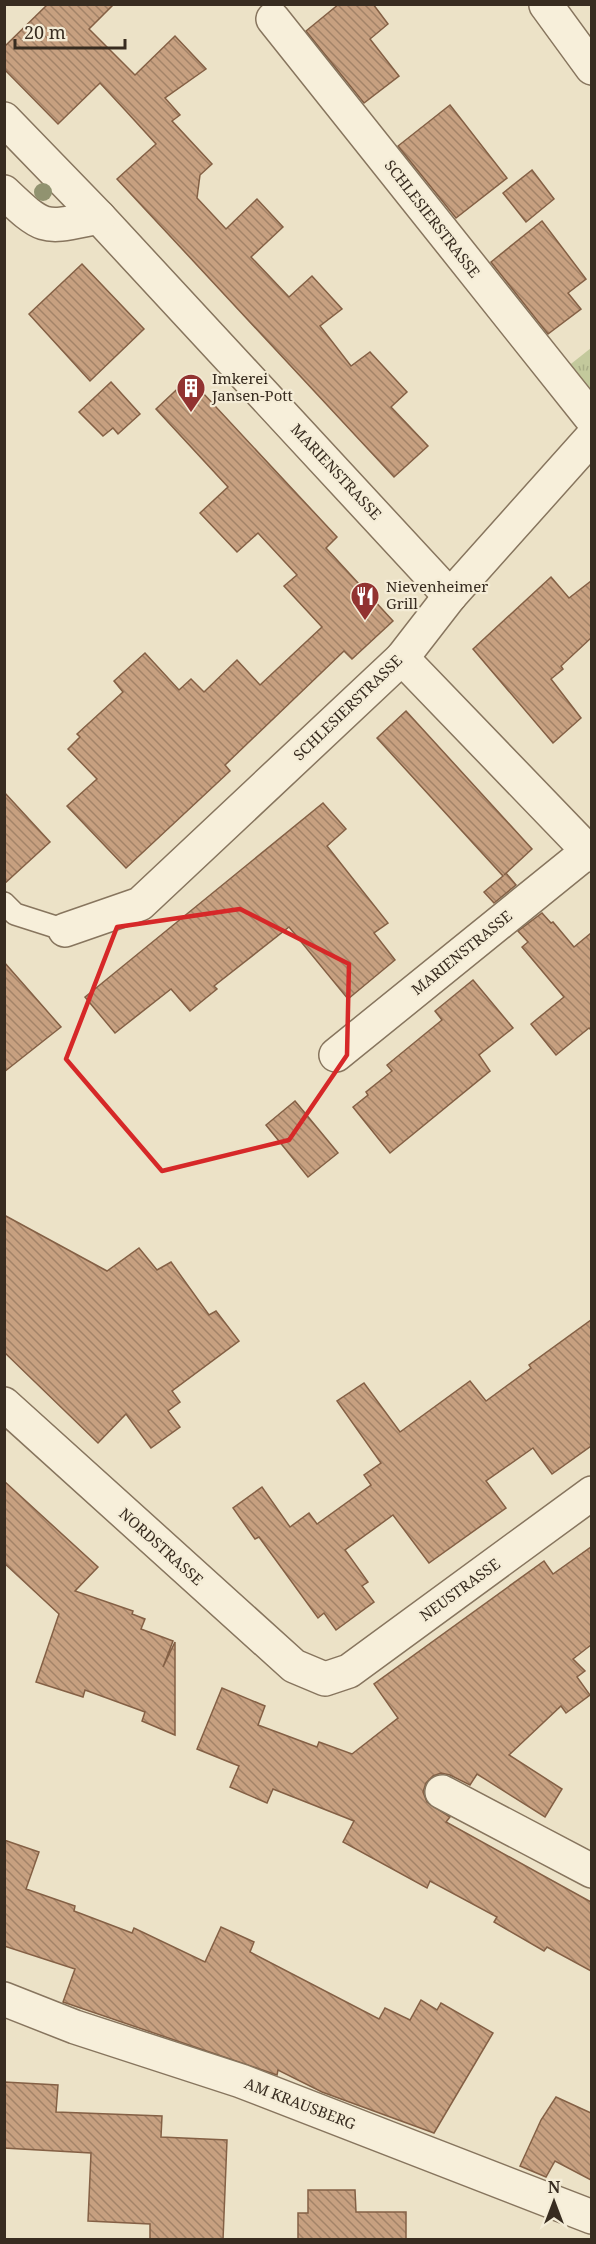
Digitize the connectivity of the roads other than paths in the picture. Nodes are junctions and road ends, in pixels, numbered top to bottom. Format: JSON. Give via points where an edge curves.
{"nodes":[{"id":1,"x":546,"y":5,"type":"edge"},
{"id":2,"x":273,"y":19,"type":"dead end"},
{"id":3,"x":591,"y":68,"type":"edge"},
{"id":4,"x":4,"y":119,"type":"edge"},
{"id":5,"x":37,"y":154,"type":"junction"},
{"id":6,"x":4,"y":185,"type":"edge"},
{"id":7,"x":4,"y":192,"type":"edge"},
{"id":8,"x":99,"y":217,"type":"junction"},
{"id":9,"x":591,"y":419,"type":"edge"},
{"id":10,"x":591,"y":436,"type":"edge"},
{"id":11,"x":450,"y":596,"type":"junction"},
{"id":12,"x":402,"y":658,"type":"junction"},
{"id":13,"x":590,"y":853,"type":"edge"},
{"id":14,"x":4,"y":903,"type":"edge"},
{"id":15,"x":65,"y":930,"type":"joint"},
{"id":16,"x":336,"y":1055,"type":"dead end"},
{"id":17,"x":4,"y":1404,"type":"edge"},
{"id":18,"x":591,"y":1493,"type":"edge"},
{"id":19,"x":325,"y":1679,"type":"joint"},
{"id":20,"x":442,"y":1792,"type":"dead end"},
{"id":21,"x":591,"y":1871,"type":"edge"},
{"id":22,"x":4,"y":2000,"type":"edge"},
{"id":23,"x":591,"y":2217,"type":"edge"}],
"edges":[{"from":1,"to":3,"type":"street"},
{"from":2,"to":9,"type":"street","name":"SCHLESIERSTRASSE"},
{"from":4,"to":5,"type":"street","name":"MARIENSTRASSE"},
{"from":5,"to":6,"type":"street"},
{"from":5,"to":8,"type":"street","name":"MARIENSTRASSE"},
{"from":7,"to":8,"type":"street","via":[[35,222],[54,226]]},
{"from":8,"to":11,"type":"street","name":"MARIENSTRASSE"},
{"from":10,"to":11,"type":"street","name":"SCHLESIERSTRASSE"},
{"from":11,"to":12,"type":"street","name":"SCHLESIERSTRASSE"},
{"from":12,"to":13,"type":"street","name":"MARIENSTRASSE"},
{"from":12,"to":15,"type":"street","name":"SCHLESIERSTRASSE","via":[[140,904]]},
{"from":13,"to":16,"type":"street","name":"MARIENSTRASSE"},
{"from":14,"to":15,"type":"lane","via":[[15,914]]},
{"from":17,"to":19,"type":"street","name":"NORDSTRASSE","via":[[294,1666]]},
{"from":18,"to":19,"type":"street","name":"NEUSTRASSE","via":[[349,1671]]},
{"from":20,"to":21,"type":"street"},
{"from":22,"to":23,"type":"street","name":"AM KRAUSBERG","via":[[241,2081]]}]}
